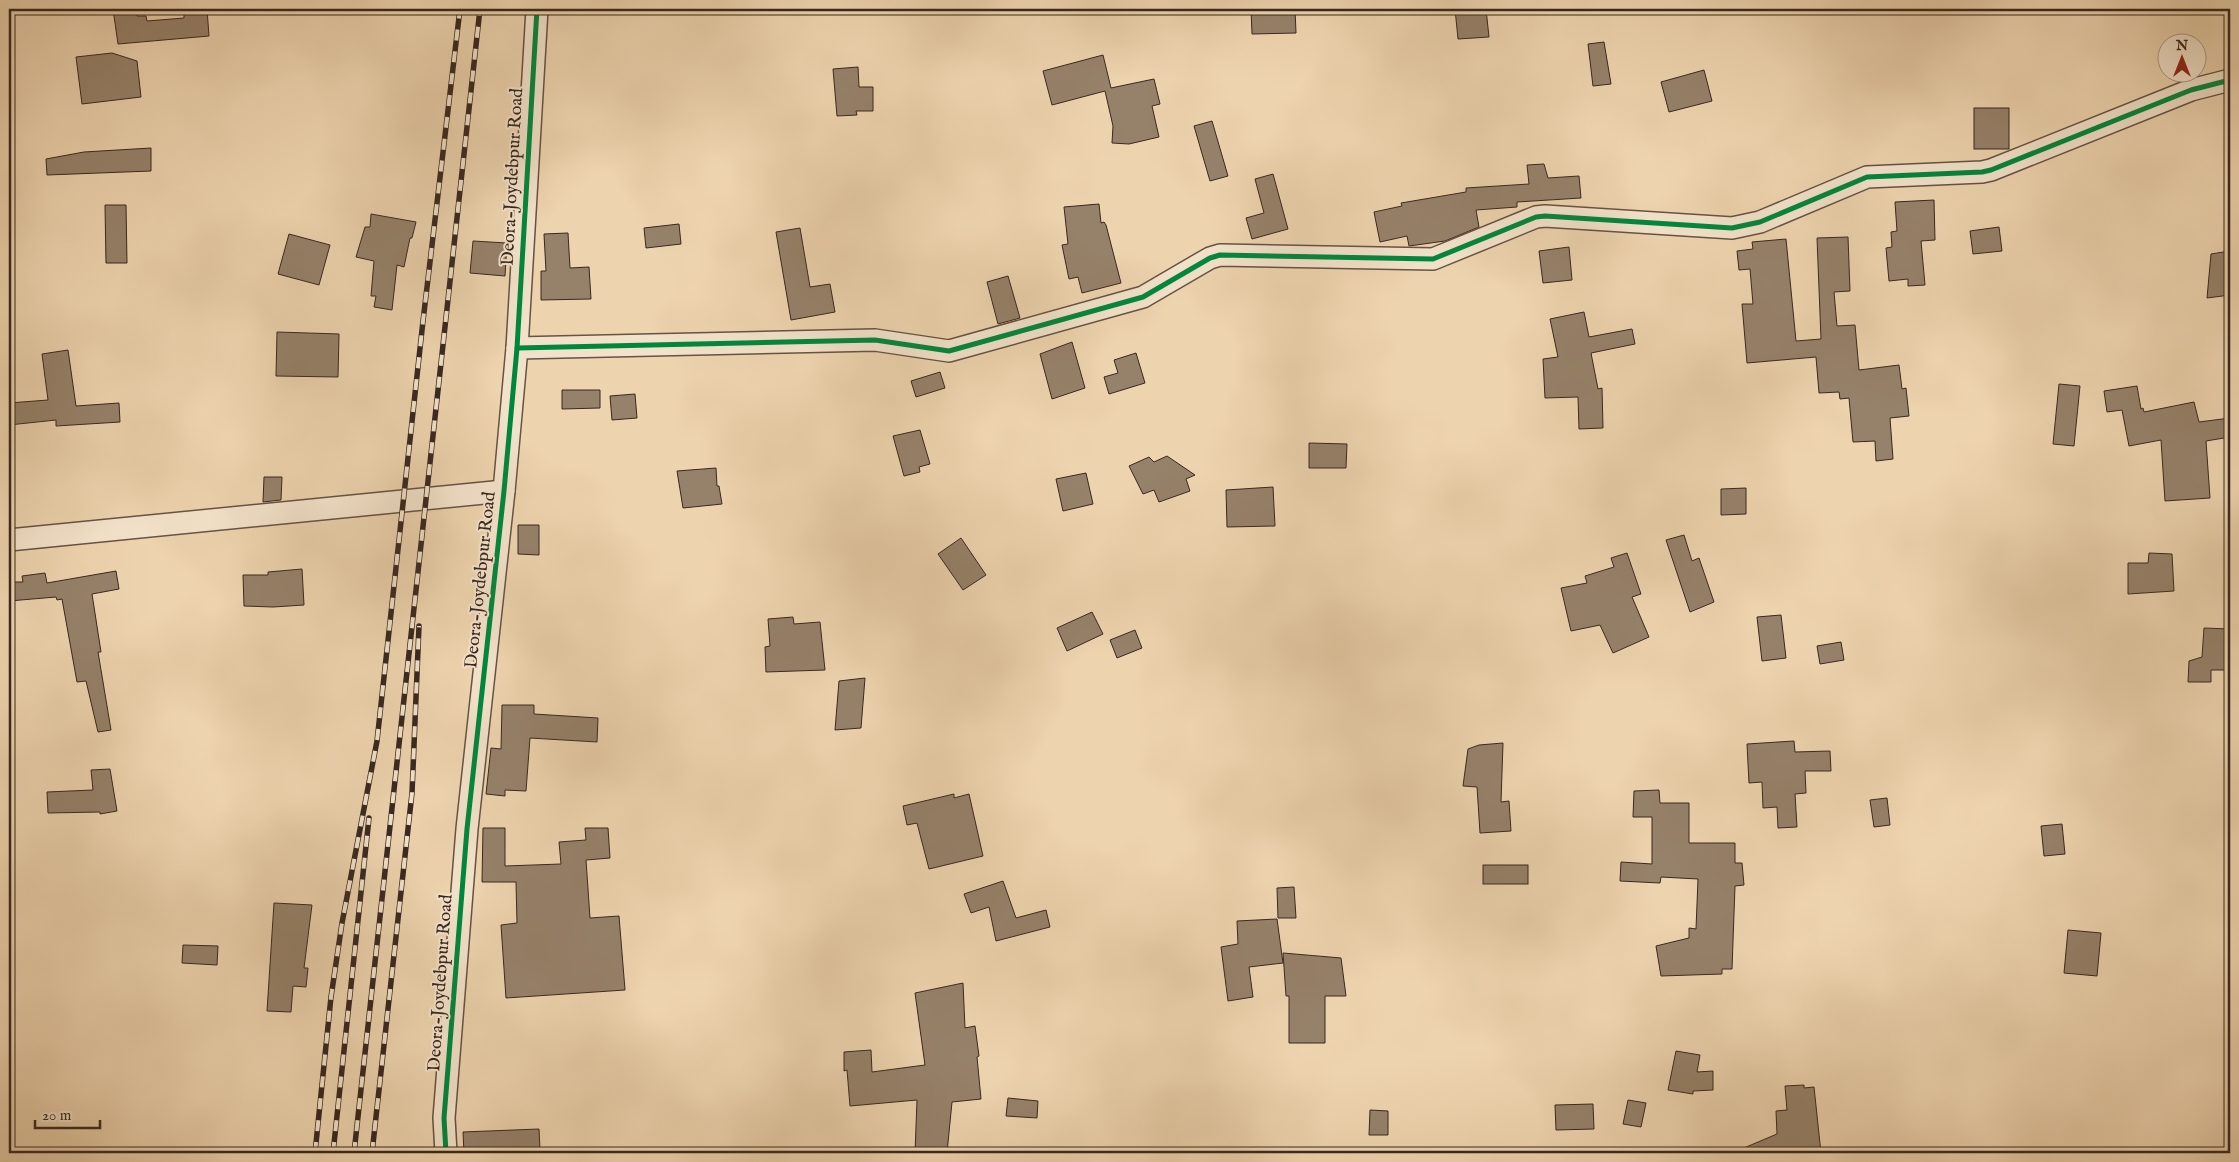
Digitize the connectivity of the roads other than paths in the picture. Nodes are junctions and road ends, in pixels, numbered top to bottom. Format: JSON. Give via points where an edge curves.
{"nodes":[{"id":1,"x":537,"y":9,"type":"edge"},
{"id":2,"x":2230,"y":80,"type":"edge"},
{"id":3,"x":517,"y":348,"type":"junction"},
{"id":4,"x":504,"y":491,"type":"junction"},
{"id":5,"x":9,"y":540,"type":"edge"},
{"id":6,"x":446,"y":1153,"type":"edge"}],
"edges":[{"from":1,"to":3,"type":"street","name":"Deora-Joydebpur Road"},
{"from":2,"to":3,"type":"street","via":[[2191,90],[1991,170],[1867,177],[1760,222],[1732,228],[1545,216],[1433,259],[1220,255],[1143,297],[949,351],[875,340]]},
{"from":3,"to":4,"type":"street","name":"Deora-Joydebpur Road"},
{"from":4,"to":5,"type":"street"},
{"from":4,"to":6,"type":"street","name":"Deora-Joydebpur Road","via":[[467,829],[444,1118]]}]}
